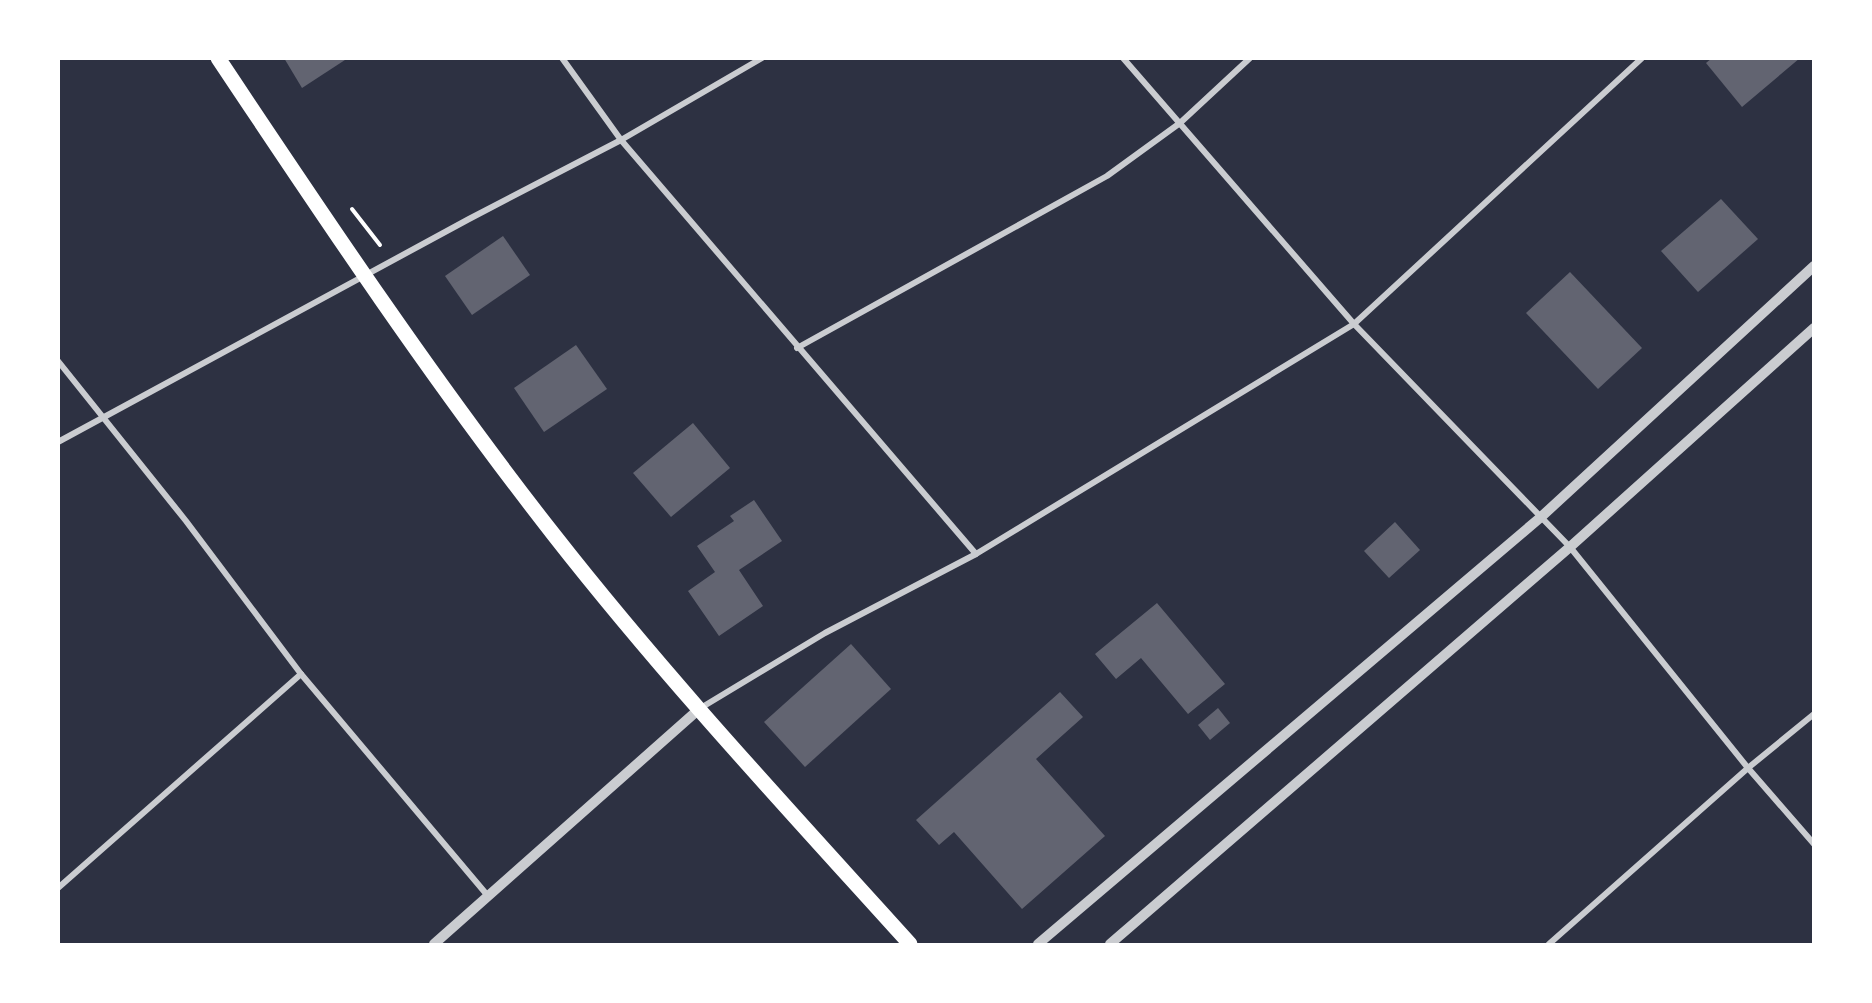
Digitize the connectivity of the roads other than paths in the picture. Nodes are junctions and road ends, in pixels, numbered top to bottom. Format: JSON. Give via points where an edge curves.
{"nodes":[{"id":1,"x":218,"y":58,"type":"edge"},
{"id":2,"x":562,"y":58,"type":"edge"},
{"id":3,"x":762,"y":58,"type":"edge"},
{"id":4,"x":1123,"y":58,"type":"edge"},
{"id":5,"x":1250,"y":58,"type":"edge"},
{"id":6,"x":1642,"y":58,"type":"edge"},
{"id":7,"x":1180,"y":123,"type":"junction"},
{"id":8,"x":621,"y":140,"type":"junction"},
{"id":9,"x":1814,"y":266,"type":"edge"},
{"id":10,"x":365,"y":278,"type":"junction"},
{"id":11,"x":1354,"y":324,"type":"junction"},
{"id":12,"x":1814,"y":328,"type":"edge"},
{"id":13,"x":797,"y":348,"type":"junction"},
{"id":14,"x":58,"y":361,"type":"edge"},
{"id":15,"x":103,"y":418,"type":"junction"},
{"id":16,"x":58,"y":442,"type":"edge"},
{"id":17,"x":1541,"y":517,"type":"junction"},
{"id":18,"x":1570,"y":547,"type":"junction"},
{"id":19,"x":976,"y":554,"type":"junction"},
{"id":20,"x":301,"y":674,"type":"junction"},
{"id":21,"x":698,"y":710,"type":"junction"},
{"id":22,"x":1814,"y":714,"type":"edge"},
{"id":23,"x":1748,"y":768,"type":"junction"},
{"id":24,"x":1814,"y":844,"type":"edge"},
{"id":25,"x":58,"y":888,"type":"edge"},
{"id":26,"x":488,"y":896,"type":"junction"},
{"id":27,"x":434,"y":945,"type":"edge"},
{"id":28,"x":910,"y":945,"type":"edge"},
{"id":29,"x":1038,"y":945,"type":"edge"},
{"id":30,"x":1110,"y":945,"type":"edge"},
{"id":31,"x":1549,"y":945,"type":"edge"}],
"edges":[{"from":1,"to":10,"type":"main road"},
{"from":2,"to":8,"type":"street"},
{"from":3,"to":8,"type":"street"},
{"from":4,"to":7,"type":"street"},
{"from":5,"to":7,"type":"street"},
{"from":6,"to":11,"type":"street"},
{"from":7,"to":11,"type":"street"},
{"from":7,"to":13,"type":"street","via":[[1107,176]]},
{"from":8,"to":10,"type":"street"},
{"from":8,"to":13,"type":"street"},
{"from":9,"to":17,"type":"street"},
{"from":10,"to":15,"type":"street"},
{"from":10,"to":21,"type":"main road","via":[[554,535]]},
{"from":11,"to":17,"type":"street"},
{"from":11,"to":19,"type":"street"},
{"from":12,"to":18,"type":"street"},
{"from":13,"to":19,"type":"street"},
{"from":14,"to":15,"type":"street"},
{"from":15,"to":16,"type":"street"},
{"from":15,"to":20,"type":"street"},
{"from":17,"to":18,"type":"street"},
{"from":17,"to":29,"type":"street"},
{"from":18,"to":23,"type":"street"},
{"from":18,"to":30,"type":"street"},
{"from":19,"to":21,"type":"street","via":[[825,633]]},
{"from":20,"to":25,"type":"street"},
{"from":20,"to":26,"type":"street"},
{"from":21,"to":26,"type":"street"},
{"from":21,"to":28,"type":"main road"},
{"from":22,"to":23,"type":"street"},
{"from":23,"to":24,"type":"street"},
{"from":23,"to":31,"type":"street"},
{"from":26,"to":27,"type":"street"}]}
